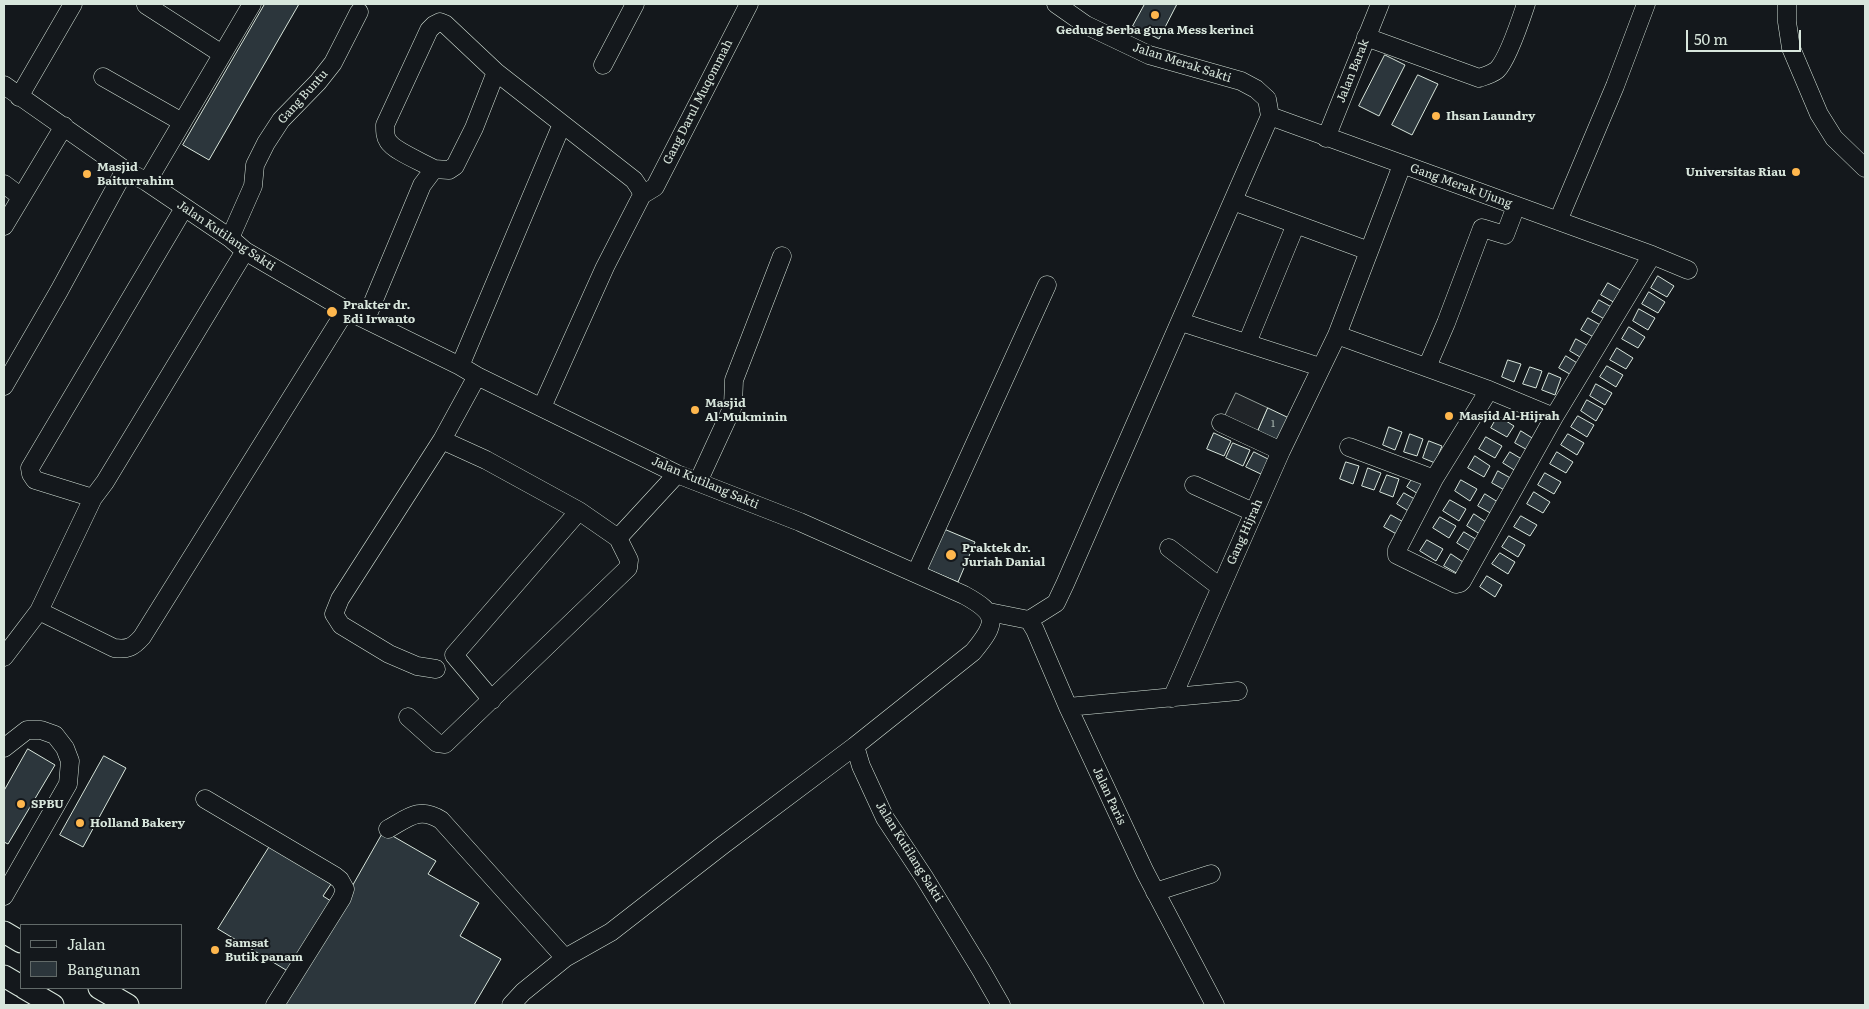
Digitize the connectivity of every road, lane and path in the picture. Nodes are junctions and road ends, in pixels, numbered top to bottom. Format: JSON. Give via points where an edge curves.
{"nodes":[{"id":1,"x":73,"y":4,"type":"edge"},
{"id":2,"x":252,"y":4,"type":"edge"},
{"id":3,"x":635,"y":4,"type":"edge"},
{"id":4,"x":749,"y":4,"type":"edge"},
{"id":5,"x":1056,"y":4,"type":"edge"},
{"id":6,"x":1380,"y":4,"type":"edge"},
{"id":7,"x":1526,"y":4,"type":"edge"},
{"id":8,"x":1646,"y":4,"type":"edge"},
{"id":9,"x":1787,"y":4,"type":"edge"},
{"id":10,"x":146,"y":5,"type":"edge"},
{"id":11,"x":1073,"y":9,"type":"edge"},
{"id":12,"x":359,"y":12,"type":"dead end"},
{"id":13,"x":1366,"y":37,"type":"junction"},
{"id":14,"x":222,"y":54,"type":"junction"},
{"id":15,"x":604,"y":65,"type":"dead end"},
{"id":16,"x":496,"y":72,"type":"junction"},
{"id":17,"x":103,"y":77,"type":"dead end"},
{"id":18,"x":4,"y":85,"type":"edge"},
{"id":19,"x":19,"y":97,"type":"junction"},
{"id":20,"x":1270,"y":116,"type":"junction"},
{"id":21,"x":182,"y":122,"type":"junction"},
{"id":22,"x":562,"y":124,"type":"junction"},
{"id":23,"x":64,"y":126,"type":"junction"},
{"id":24,"x":1326,"y":138,"type":"junction"},
{"id":25,"x":1402,"y":165,"type":"junction"},
{"id":26,"x":434,"y":168,"type":"junction"},
{"id":27,"x":1865,"y":168,"type":"edge"},
{"id":28,"x":125,"y":170,"type":"junction"},
{"id":29,"x":147,"y":182,"type":"junction"},
{"id":30,"x":4,"y":184,"type":"edge"},
{"id":31,"x":20,"y":196,"type":"junction"},
{"id":32,"x":642,"y":196,"type":"junction"},
{"id":33,"x":1233,"y":200,"type":"junction"},
{"id":34,"x":1516,"y":206,"type":"junction"},
{"id":35,"x":184,"y":208,"type":"junction"},
{"id":36,"x":1558,"y":221,"type":"junction"},
{"id":37,"x":1296,"y":224,"type":"junction"},
{"id":38,"x":4,"y":226,"type":"edge"},
{"id":39,"x":230,"y":238,"type":"junction"},
{"id":40,"x":245,"y":251,"type":"junction"},
{"id":41,"x":1369,"y":251,"type":"junction"},
{"id":42,"x":1652,"y":255,"type":"junction"},
{"id":43,"x":782,"y":256,"type":"dead end"},
{"id":44,"x":1688,"y":270,"type":"dead end"},
{"id":45,"x":1047,"y":285,"type":"dead end"},
{"id":46,"x":346,"y":310,"type":"junction"},
{"id":47,"x":366,"y":319,"type":"junction"},
{"id":48,"x":1180,"y":322,"type":"junction"},
{"id":49,"x":1337,"y":336,"type":"junction"},
{"id":50,"x":1247,"y":343,"type":"junction"},
{"id":51,"x":460,"y":366,"type":"junction"},
{"id":52,"x":1320,"y":367,"type":"junction"},
{"id":53,"x":1427,"y":367,"type":"junction"},
{"id":54,"x":478,"y":376,"type":"junction"},
{"id":55,"x":4,"y":386,"type":"edge"},
{"id":56,"x":1489,"y":390,"type":"junction"},
{"id":57,"x":542,"y":407,"type":"junction"},
{"id":58,"x":1554,"y":417,"type":"junction"},
{"id":59,"x":1221,"y":423,"type":"dead end"},
{"id":60,"x":442,"y":440,"type":"junction"},
{"id":61,"x":1348,"y":447,"type":"dead end"},
{"id":62,"x":1281,"y":451,"type":"junction"},
{"id":63,"x":677,"y":474,"type":"junction"},
{"id":64,"x":1434,"y":479,"type":"junction"},
{"id":65,"x":698,"y":482,"type":"junction"},
{"id":66,"x":1194,"y":485,"type":"dead end"},
{"id":67,"x":93,"y":498,"type":"junction"},
{"id":68,"x":579,"y":511,"type":"junction"},
{"id":69,"x":1254,"y":512,"type":"junction"},
{"id":70,"x":618,"y":538,"type":"junction"},
{"id":71,"x":1169,"y":548,"type":"dead end"},
{"id":72,"x":916,"y":573,"type":"junction"},
{"id":73,"x":1220,"y":586,"type":"junction"},
{"id":74,"x":40,"y":611,"type":"junction"},
{"id":75,"x":989,"y":612,"type":"junction"},
{"id":76,"x":1029,"y":620,"type":"junction"},
{"id":77,"x":4,"y":658,"type":"edge"},
{"id":78,"x":436,"y":670,"type":"dead end"},
{"id":79,"x":1238,"y":690,"type":"dead end"},
{"id":80,"x":1172,"y":698,"type":"junction"},
{"id":81,"x":492,"y":700,"type":"junction"},
{"id":82,"x":1068,"y":707,"type":"junction"},
{"id":83,"x":408,"y":717,"type":"dead end"},
{"id":84,"x":855,"y":746,"type":"junction"},
{"id":85,"x":4,"y":748,"type":"edge"},
{"id":86,"x":206,"y":799,"type":"dead end"},
{"id":87,"x":388,"y":829,"type":"dead end"},
{"id":88,"x":1212,"y":874,"type":"dead end"},
{"id":89,"x":1155,"y":892,"type":"junction"},
{"id":90,"x":4,"y":896,"type":"edge"},
{"id":91,"x":4,"y":932,"type":"edge"},
{"id":92,"x":20,"y":941,"type":"edge"},
{"id":93,"x":565,"y":958,"type":"junction"},
{"id":94,"x":4,"y":976,"type":"edge"},
{"id":95,"x":20,"y":986,"type":"edge"},
{"id":96,"x":25,"y":989,"type":"edge"},
{"id":97,"x":101,"y":989,"type":"edge"},
{"id":98,"x":53,"y":1005,"type":"edge"},
{"id":99,"x":128,"y":1005,"type":"edge"},
{"id":100,"x":275,"y":1005,"type":"edge"},
{"id":101,"x":511,"y":1005,"type":"edge"},
{"id":102,"x":1001,"y":1005,"type":"edge"},
{"id":103,"x":1215,"y":1005,"type":"edge"}],
"edges":[{"from":1,"to":19,"type":"street"},
{"from":2,"to":14,"type":"street"},
{"from":3,"to":15,"type":"street"},
{"from":4,"to":32,"type":"street","name":"Gang Darul Muqommah","via":[[655,187]]},
{"from":5,"to":11,"type":"street","name":"Jalan Merak Sakti"},
{"from":6,"to":13,"type":"street","name":"Jalan Barak"},
{"from":7,"to":13,"type":"street","via":[[1502,63],[1497,70],[1479,78]]},
{"from":8,"to":36,"type":"street"},
{"from":9,"to":27,"type":"street","via":[[1791,48],[1819,114],[1834,138]]},
{"from":10,"to":14,"type":"street"},
{"from":11,"to":20,"type":"street","name":"Jalan Merak Sakti","via":[[1110,37],[1149,55],[1241,81],[1256,89],[1267,99]]},
{"from":12,"to":39,"type":"street","name":"Gang Buntu","via":[[333,63],[281,120],[266,143],[254,165],[253,186]]},
{"from":13,"to":24,"type":"street","name":"Jalan Barak"},
{"from":14,"to":21,"type":"street"},
{"from":16,"to":22,"type":"street"},
{"from":16,"to":26,"type":"street","via":[[455,166],[449,170]]},
{"from":16,"to":26,"type":"street","via":[[445,24],[440,22],[429,30],[385,132],[392,146]]},
{"from":17,"to":21,"type":"street"},
{"from":18,"to":19,"type":"street","name":"Jalan Kutilang Sakti"},
{"from":19,"to":23,"type":"street","name":"Jalan Kutilang Sakti"},
{"from":20,"to":24,"type":"street","name":"Gang Merak Ujung"},
{"from":20,"to":33,"type":"street"},
{"from":21,"to":29,"type":"street"},
{"from":22,"to":32,"type":"street","via":[[634,180]]},
{"from":22,"to":51,"type":"street"},
{"from":23,"to":28,"type":"street","name":"Jalan Kutilang Sakti"},
{"from":23,"to":31,"type":"street"},
{"from":24,"to":25,"type":"street","name":"Gang Merak Ujung"},
{"from":25,"to":34,"type":"street","name":"Gang Merak Ujung"},
{"from":25,"to":41,"type":"street","name":"Gang Hijrah"},
{"from":26,"to":47,"type":"street","via":[[422,185]]},
{"from":28,"to":29,"type":"street","name":"Jalan Kutilang Sakti"},
{"from":28,"to":55,"type":"street"},
{"from":29,"to":35,"type":"street","name":"Jalan Kutilang Sakti"},
{"from":30,"to":31,"type":"street"},
{"from":31,"to":38,"type":"street"},
{"from":32,"to":57,"type":"street","name":"Gang Darul Muqommah","via":[[605,267]]},
{"from":33,"to":37,"type":"street"},
{"from":33,"to":48,"type":"street"},
{"from":34,"to":36,"type":"street","name":"Gang Merak Ujung"},
{"from":34,"to":53,"type":"street","via":[[1505,235],[1482,228]]},
{"from":35,"to":39,"type":"street","name":"Jalan Kutilang Sakti"},
{"from":35,"to":67,"type":"street","via":[[30,468],[35,480]]},
{"from":36,"to":42,"type":"street","name":"Gang Merak Ujung"},
{"from":37,"to":41,"type":"street"},
{"from":37,"to":50,"type":"street"},
{"from":39,"to":40,"type":"street","name":"Jalan Kutilang Sakti"},
{"from":40,"to":46,"type":"street","name":"Jalan Kutilang Sakti"},
{"from":40,"to":67,"type":"street"},
{"from":41,"to":49,"type":"street","name":"Gang Hijrah"},
{"from":42,"to":44,"type":"street","name":"Gang Merak Ujung"},
{"from":42,"to":58,"type":"street"},
{"from":43,"to":65,"type":"street","via":[[734,380],[733,406]]},
{"from":45,"to":72,"type":"street"},
{"from":46,"to":47,"type":"street","name":"Jalan Kutilang Sakti"},
{"from":46,"to":74,"type":"street","via":[[135,645],[125,650],[114,648]]},
{"from":47,"to":51,"type":"street","name":"Jalan Kutilang Sakti"},
{"from":48,"to":50,"type":"street"},
{"from":48,"to":76,"type":"street","via":[[1056,603]]},
{"from":49,"to":52,"type":"street","name":"Gang Hijrah"},
{"from":49,"to":53,"type":"street"},
{"from":50,"to":52,"type":"street"},
{"from":51,"to":54,"type":"street","name":"Jalan Kutilang Sakti"},
{"from":52,"to":62,"type":"street","name":"Gang Hijrah"},
{"from":53,"to":56,"type":"street"},
{"from":54,"to":57,"type":"street","name":"Jalan Kutilang Sakti"},
{"from":54,"to":60,"type":"street"},
{"from":56,"to":58,"type":"street"},
{"from":56,"to":64,"type":"street"},
{"from":57,"to":63,"type":"street","name":"Jalan Kutilang Sakti"},
{"from":58,"to":64,"type":"street","via":[[1458,584],[1397,553]]},
{"from":59,"to":62,"type":"street"},
{"from":60,"to":68,"type":"street"},
{"from":60,"to":78,"type":"street","via":[[340,599],[334,614],[341,624],[389,654]]},
{"from":61,"to":64,"type":"street"},
{"from":62,"to":69,"type":"street","name":"Gang Hijrah"},
{"from":63,"to":65,"type":"street","name":"Jalan Kutilang Sakti"},
{"from":63,"to":70,"type":"street"},
{"from":65,"to":72,"type":"street","name":"Jalan Kutilang Sakti"},
{"from":66,"to":69,"type":"street"},
{"from":67,"to":74,"type":"street"},
{"from":68,"to":70,"type":"street"},
{"from":68,"to":81,"type":"street","via":[[454,655]]},
{"from":69,"to":73,"type":"street","name":"Gang Hijrah"},
{"from":70,"to":81,"type":"street","via":[[629,560],[628,568]]},
{"from":71,"to":73,"type":"street"},
{"from":72,"to":75,"type":"street","name":"Jalan Kutilang Sakti","via":[[979,603]]},
{"from":73,"to":80,"type":"street","name":"Gang Hijrah"},
{"from":74,"to":77,"type":"street"},
{"from":75,"to":76,"type":"street"},
{"from":75,"to":84,"type":"street","via":[[992,623],[973,652]]},
{"from":76,"to":82,"type":"street","name":"Jalan Paris"},
{"from":79,"to":80,"type":"street"},
{"from":80,"to":82,"type":"street"},
{"from":81,"to":83,"type":"street","via":[[446,744],[437,743]]},
{"from":82,"to":89,"type":"street","name":"Jalan Paris"},
{"from":84,"to":93,"type":"street","via":[[611,932]]},
{"from":84,"to":102,"type":"street","name":"Jalan Kutilang Sakti","via":[[885,818]]},
{"from":85,"to":90,"type":"street","via":[[27,730],[41,730],[55,735],[70,761],[68,784]]},
{"from":86,"to":100,"type":"street","via":[[334,876],[345,889]]},
{"from":87,"to":93,"type":"street","via":[[415,814],[426,813],[440,820]]},
{"from":88,"to":89,"type":"street"},
{"from":89,"to":103,"type":"street","name":"Jalan Paris"},
{"from":91,"to":92,"type":"main road"},
{"from":93,"to":101,"type":"street"},
{"from":94,"to":95,"type":"main road"},
{"from":96,"to":98,"type":"main road"},
{"from":97,"to":99,"type":"main road"}]}
